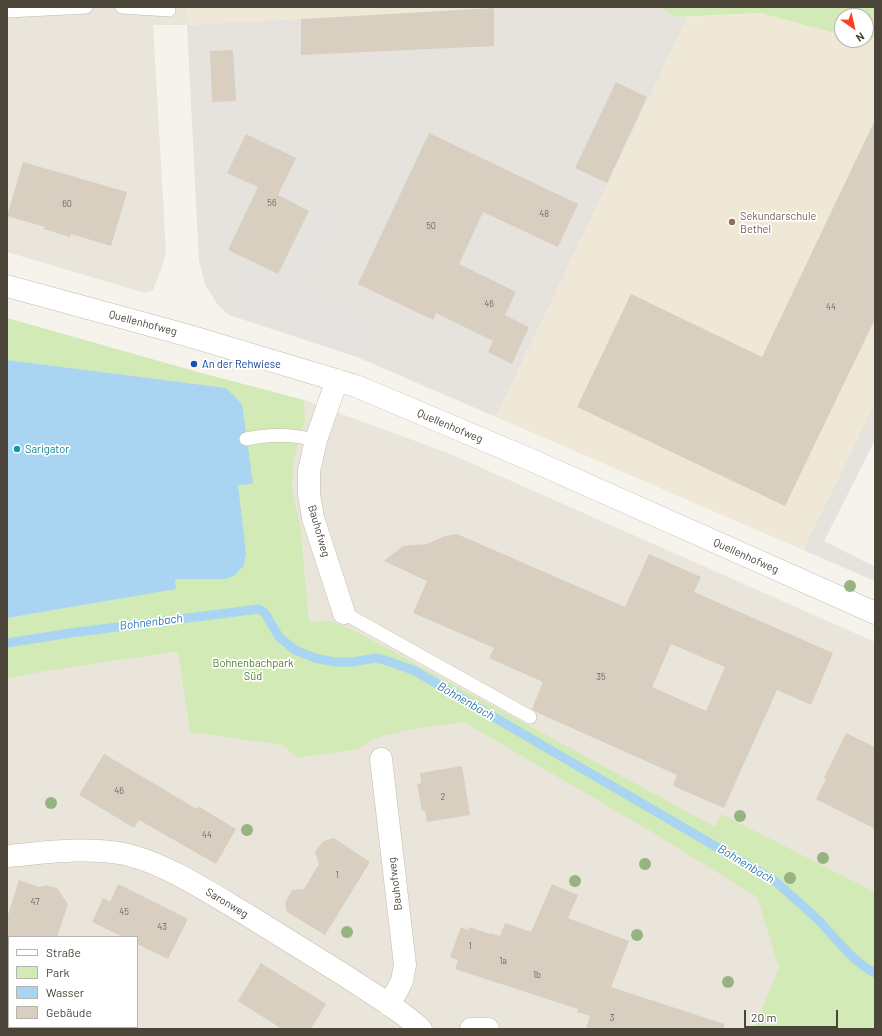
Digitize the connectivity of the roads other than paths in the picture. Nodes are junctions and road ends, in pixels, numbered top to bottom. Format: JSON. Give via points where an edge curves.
{"nodes":[{"id":1,"x":86,"y":7,"type":"edge"},
{"id":2,"x":122,"y":7,"type":"edge"},
{"id":3,"x":169,"y":10,"type":"dead end"},
{"id":4,"x":7,"y":11,"type":"edge"},
{"id":5,"x":7,"y":286,"type":"edge"},
{"id":6,"x":337,"y":380,"type":"junction"},
{"id":7,"x":246,"y":438,"type":"dead end"},
{"id":8,"x":316,"y":440,"type":"junction"},
{"id":9,"x":344,"y":613,"type":"joint"},
{"id":10,"x":875,"y":614,"type":"edge"},
{"id":11,"x":530,"y":717,"type":"dead end"},
{"id":12,"x":381,"y":759,"type":"dead end"},
{"id":13,"x":7,"y":856,"type":"edge"},
{"id":14,"x":389,"y":1005,"type":"junction"},
{"id":15,"x":421,"y":1029,"type":"edge"},
{"id":16,"x":472,"y":1029,"type":"edge"},
{"id":17,"x":488,"y":1029,"type":"edge"}],
"edges":[{"from":1,"to":4,"type":"lane"},
{"from":2,"to":3,"type":"lane"},
{"from":5,"to":6,"type":"street","name":"Quellenhofweg"},
{"from":6,"to":8,"type":"street","name":"Bauhofweg"},
{"from":6,"to":10,"type":"street","name":"Quellenhofweg","via":[[529,460]]},
{"from":7,"to":8,"type":"lane","via":[[283,434]]},
{"from":8,"to":9,"type":"street","name":"Bauhofweg","via":[[309,471],[312,518]]},
{"from":9,"to":11,"type":"lane"},
{"from":12,"to":14,"type":"street","name":"Bauhofweg","via":[[405,964],[402,981]]},
{"from":13,"to":14,"type":"street","name":"Saronweg","via":[[82,850],[119,853],[146,861],[217,897]]},
{"from":14,"to":15,"type":"street","name":"Saronweg"},
{"from":16,"to":17,"type":"street"}]}
